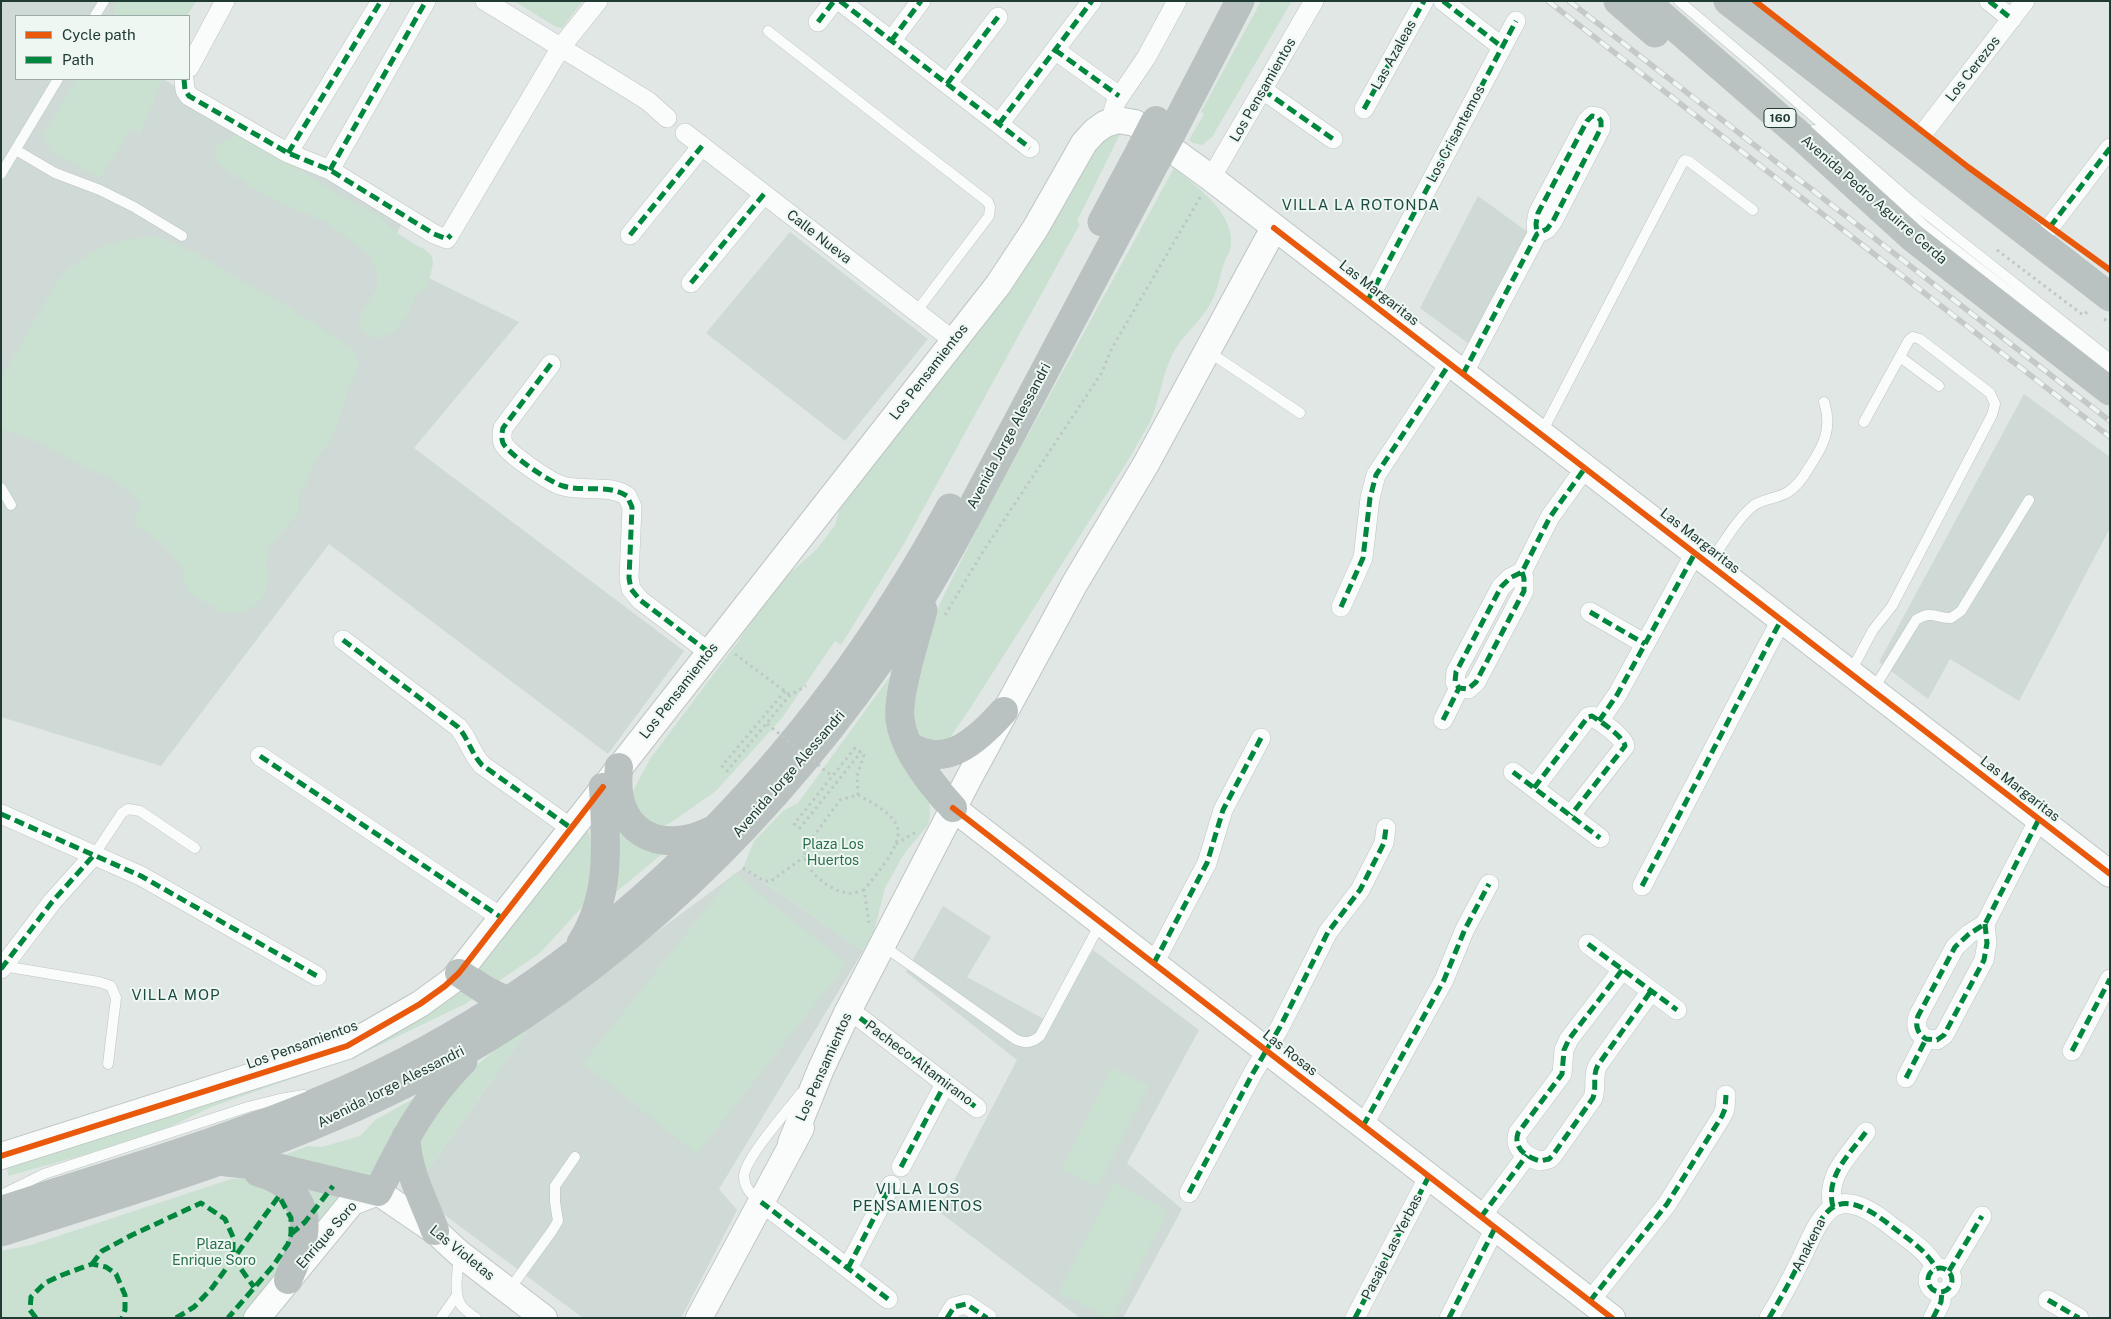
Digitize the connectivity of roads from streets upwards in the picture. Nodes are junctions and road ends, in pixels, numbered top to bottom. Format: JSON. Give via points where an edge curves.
{"nodes":[{"id":1,"x":225,"y":1,"type":"edge"},
{"id":2,"x":381,"y":1,"type":"edge"},
{"id":3,"x":426,"y":1,"type":"edge"},
{"id":4,"x":485,"y":1,"type":"edge"},
{"id":5,"x":598,"y":1,"type":"edge"},
{"id":6,"x":834,"y":1,"type":"edge"},
{"id":7,"x":840,"y":1,"type":"edge"},
{"id":8,"x":921,"y":1,"type":"edge"},
{"id":9,"x":1092,"y":1,"type":"edge"},
{"id":10,"x":1177,"y":1,"type":"edge"},
{"id":11,"x":1219,"y":1,"type":"edge"},
{"id":12,"x":1240,"y":1,"type":"edge"},
{"id":13,"x":1314,"y":1,"type":"edge"},
{"id":14,"x":1424,"y":1,"type":"edge"},
{"id":15,"x":1443,"y":1,"type":"edge"},
{"id":16,"x":1618,"y":1,"type":"edge"},
{"id":17,"x":1728,"y":1,"type":"edge"},
{"id":18,"x":1989,"y":1,"type":"edge"},
{"id":19,"x":2025,"y":1,"type":"edge"},
{"id":20,"x":1659,"y":8,"type":"edge"},
{"id":21,"x":998,"y":17,"type":"dead end"},
{"id":22,"x":2012,"y":19,"type":"junction"},
{"id":23,"x":1516,"y":21,"type":"dead end"},
{"id":24,"x":818,"y":22,"type":"dead end"},
{"id":25,"x":891,"y":40,"type":"junction"},
{"id":26,"x":561,"y":47,"type":"junction"},
{"id":27,"x":1502,"y":47,"type":"junction"},
{"id":28,"x":1055,"y":50,"type":"junction"},
{"id":29,"x":190,"y":66,"type":"edge"},
{"id":30,"x":184,"y":80,"type":"edge"},
{"id":31,"x":947,"y":84,"type":"junction"},
{"id":32,"x":1263,"y":90,"type":"junction"},
{"id":33,"x":1119,"y":96,"type":"junction"},
{"id":34,"x":1364,"y":109,"type":"dead end"},
{"id":35,"x":667,"y":118,"type":"dead end"},
{"id":36,"x":1110,"y":122,"type":"junction"},
{"id":37,"x":999,"y":124,"type":"junction"},
{"id":38,"x":1164,"y":126,"type":"junction"},
{"id":39,"x":685,"y":133,"type":"dead end"},
{"id":40,"x":1921,"y":136,"type":"dead end"},
{"id":41,"x":1333,"y":139,"type":"dead end"},
{"id":42,"x":702,"y":146,"type":"junction"},
{"id":43,"x":1030,"y":148,"type":"dead end"},
{"id":44,"x":2110,"y":148,"type":"edge"},
{"id":45,"x":288,"y":153,"type":"junction"},
{"id":46,"x":1147,"y":157,"type":"junction"},
{"id":47,"x":330,"y":170,"type":"junction"},
{"id":48,"x":1211,"y":178,"type":"junction"},
{"id":49,"x":764,"y":194,"type":"junction"},
{"id":50,"x":2050,"y":227,"type":"dead end"},
{"id":51,"x":1274,"y":228,"type":"junction"},
{"id":52,"x":1537,"y":234,"type":"junction"},
{"id":53,"x":630,"y":235,"type":"dead end"},
{"id":54,"x":690,"y":283,"type":"dead end"},
{"id":55,"x":2110,"y":297,"type":"edge"},
{"id":56,"x":1368,"y":300,"type":"junction"},
{"id":57,"x":954,"y":341,"type":"junction"},
{"id":58,"x":551,"y":364,"type":"dead end"},
{"id":59,"x":1457,"y":369,"type":"junction"},
{"id":60,"x":2110,"y":391,"type":"edge"},
{"id":61,"x":1146,"y":464,"type":"junction"},
{"id":62,"x":1586,"y":468,"type":"junction"},
{"id":63,"x":1702,"y":558,"type":"junction"},
{"id":64,"x":932,"y":580,"type":"junction"},
{"id":65,"x":1341,"y":607,"type":"dead end"},
{"id":66,"x":1590,"y":612,"type":"dead end"},
{"id":67,"x":1782,"y":620,"type":"junction"},
{"id":68,"x":343,"y":640,"type":"dead end"},
{"id":69,"x":1645,"y":644,"type":"junction"},
{"id":70,"x":714,"y":647,"type":"junction"},
{"id":71,"x":1004,"y":711,"type":"junction"},
{"id":72,"x":1444,"y":720,"type":"dead end"},
{"id":73,"x":1599,"y":721,"type":"junction"},
{"id":74,"x":1262,"y":738,"type":"dead end"},
{"id":75,"x":909,"y":746,"type":"junction"},
{"id":76,"x":260,"y":756,"type":"dead end"},
{"id":77,"x":619,"y":766,"type":"junction"},
{"id":78,"x":1513,"y":772,"type":"dead end"},
{"id":79,"x":602,"y":787,"type":"junction"},
{"id":80,"x":1534,"y":788,"type":"junction"},
{"id":81,"x":958,"y":812,"type":"junction"},
{"id":82,"x":1,"y":814,"type":"edge"},
{"id":83,"x":1571,"y":815,"type":"junction"},
{"id":84,"x":2039,"y":819,"type":"junction"},
{"id":85,"x":571,"y":828,"type":"junction"},
{"id":86,"x":1386,"y":828,"type":"dead end"},
{"id":87,"x":716,"y":829,"type":"junction"},
{"id":88,"x":1600,"y":838,"type":"dead end"},
{"id":89,"x":94,"y":855,"type":"junction"},
{"id":90,"x":2110,"y":874,"type":"edge"},
{"id":91,"x":1489,"y":884,"type":"dead end"},
{"id":92,"x":1642,"y":886,"type":"dead end"},
{"id":93,"x":502,"y":918,"type":"junction"},
{"id":94,"x":1985,"y":924,"type":"junction"},
{"id":95,"x":1588,"y":944,"type":"dead end"},
{"id":96,"x":888,"y":949,"type":"junction"},
{"id":97,"x":573,"y":954,"type":"junction"},
{"id":98,"x":1154,"y":963,"type":"junction"},
{"id":99,"x":2,"y":967,"type":"edge"},
{"id":100,"x":1622,"y":970,"type":"junction"},
{"id":101,"x":459,"y":973,"type":"junction"},
{"id":102,"x":317,"y":976,"type":"dead end"},
{"id":103,"x":2110,"y":979,"type":"edge"},
{"id":104,"x":1651,"y":991,"type":"junction"},
{"id":105,"x":507,"y":1001,"type":"junction"},
{"id":106,"x":1676,"y":1010,"type":"dead end"},
{"id":107,"x":860,"y":1018,"type":"junction"},
{"id":108,"x":490,"y":1036,"type":"junction"},
{"id":109,"x":1926,"y":1039,"type":"junction"},
{"id":110,"x":1266,"y":1051,"type":"junction"},
{"id":111,"x":2072,"y":1051,"type":"dead end"},
{"id":112,"x":1906,"y":1078,"type":"dead end"},
{"id":113,"x":946,"y":1084,"type":"junction"},
{"id":114,"x":1726,"y":1094,"type":"dead end"},
{"id":115,"x":978,"y":1108,"type":"dead end"},
{"id":116,"x":1363,"y":1126,"type":"junction"},
{"id":117,"x":1866,"y":1132,"type":"dead end"},
{"id":118,"x":406,"y":1136,"type":"junction"},
{"id":119,"x":791,"y":1143,"type":"junction"},
{"id":120,"x":1,"y":1156,"type":"edge"},
{"id":121,"x":1527,"y":1156,"type":"junction"},
{"id":122,"x":218,"y":1162,"type":"junction"},
{"id":123,"x":901,"y":1167,"type":"dead end"},
{"id":124,"x":1428,"y":1176,"type":"junction"},
{"id":125,"x":891,"y":1185,"type":"dead end"},
{"id":126,"x":378,"y":1192,"type":"junction"},
{"id":127,"x":1189,"y":1193,"type":"dead end"},
{"id":128,"x":761,"y":1202,"type":"junction"},
{"id":129,"x":1834,"y":1207,"type":"junction"},
{"id":130,"x":1,"y":1210,"type":"edge"},
{"id":131,"x":1982,"y":1216,"type":"dead end"},
{"id":132,"x":1488,"y":1222,"type":"junction"},
{"id":133,"x":435,"y":1231,"type":"junction"},
{"id":134,"x":1,"y":1232,"type":"edge"},
{"id":135,"x":848,"y":1268,"type":"junction"},
{"id":136,"x":1943,"y":1269,"type":"junction"},
{"id":137,"x":288,"y":1280,"type":"junction"},
{"id":138,"x":888,"y":1299,"type":"dead end"},
{"id":139,"x":2048,"y":1300,"type":"dead end"},
{"id":140,"x":1590,"y":1301,"type":"junction"},
{"id":141,"x":983,"y":1317,"type":"edge"},
{"id":142,"x":257,"y":1318,"type":"edge"},
{"id":143,"x":280,"y":1318,"type":"edge"},
{"id":144,"x":544,"y":1318,"type":"edge"},
{"id":145,"x":699,"y":1318,"type":"edge"},
{"id":146,"x":948,"y":1318,"type":"edge"},
{"id":147,"x":1356,"y":1318,"type":"edge"},
{"id":148,"x":1449,"y":1318,"type":"edge"},
{"id":149,"x":1612,"y":1318,"type":"edge"},
{"id":150,"x":1769,"y":1318,"type":"edge"},
{"id":151,"x":1933,"y":1318,"type":"edge"},
{"id":152,"x":2079,"y":1318,"type":"edge"}],
"edges":[{"from":1,"to":29,"type":"street"},
{"from":2,"to":45,"type":"street"},
{"from":3,"to":47,"type":"street"},
{"from":4,"to":26,"type":"street"},
{"from":5,"to":26,"type":"street"},
{"from":6,"to":24,"type":"street"},
{"from":7,"to":25,"type":"street"},
{"from":8,"to":25,"type":"street"},
{"from":9,"to":28,"type":"street"},
{"from":10,"to":33,"type":"street","via":[[1146,58]]},
{"from":11,"to":38,"type":"highway","name":"Avenida Jorge Alessandri"},
{"from":12,"to":38,"type":"highway","name":"Avenida Jorge Alessandri"},
{"from":13,"to":32,"type":"street","name":"Los Pensamientos"},
{"from":14,"to":34,"type":"street","name":"Las Azaleas"},
{"from":15,"to":27,"type":"street"},
{"from":16,"to":20,"type":"highway","name":"Avenida Pedro Aguirre Cerda"},
{"from":17,"to":55,"type":"highway"},
{"from":18,"to":22,"type":"street"},
{"from":19,"to":22,"type":"street","name":"Los Cerezos"},
{"from":20,"to":60,"type":"highway","name":"Avenida Pedro Aguirre Cerda","via":[[1745,110]]},
{"from":21,"to":31,"type":"street"},
{"from":22,"to":40,"type":"street","name":"Los Cerezos"},
{"from":23,"to":27,"type":"street","name":"Los Crisantemos"},
{"from":25,"to":31,"type":"street"},
{"from":26,"to":35,"type":"street","via":[[648,101]]},
{"from":26,"to":47,"type":"street","via":[[447,239]]},
{"from":27,"to":56,"type":"street","name":"Los Crisantemos"},
{"from":28,"to":33,"type":"street"},
{"from":28,"to":37,"type":"street"},
{"from":30,"to":45,"type":"street","via":[[189,96]]},
{"from":31,"to":37,"type":"street"},
{"from":32,"to":41,"type":"street"},
{"from":32,"to":48,"type":"street","name":"Los Pensamientos"},
{"from":33,"to":36,"type":"street"},
{"from":36,"to":48,"type":"main road","name":"Las Margaritas","via":[[1127,120],[1135,123]]},
{"from":36,"to":57,"type":"main road","name":"Los Pensamientos","via":[[1084,143],[1020,253]]},
{"from":37,"to":43,"type":"street"},
{"from":38,"to":46,"type":"highway","name":"Avenida Jorge Alessandri","bridge":true},
{"from":39,"to":42,"type":"street","name":"Calle Nueva"},
{"from":42,"to":49,"type":"street","name":"Calle Nueva"},
{"from":42,"to":53,"type":"street"},
{"from":44,"to":50,"type":"street"},
{"from":45,"to":47,"type":"street"},
{"from":46,"to":64,"type":"highway","name":"Avenida Jorge Alessandri"},
{"from":46,"to":87,"type":"highway","name":"Avenida Jorge Alessandri","via":[[894,604],[807,727]]},
{"from":48,"to":51,"type":"main road","name":"Las Margaritas"},
{"from":49,"to":54,"type":"street"},
{"from":49,"to":57,"type":"street","name":"Calle Nueva"},
{"from":51,"to":56,"type":"main road","name":"Las Margaritas"},
{"from":51,"to":61,"type":"main road","name":"Los Pensamientos"},
{"from":52,"to":52,"type":"street","via":[[1553,221],[1601,128],[1598,117],[1592,116],[1587,121],[1538,213]]},
{"from":52,"to":59,"type":"street"},
{"from":56,"to":59,"type":"main road","name":"Las Margaritas"},
{"from":57,"to":70,"type":"main road","name":"Los Pensamientos"},
{"from":58,"to":70,"type":"street","via":[[503,428],[503,444],[561,486],[618,491],[627,496],[632,507],[631,589],[640,600]]},
{"from":59,"to":62,"type":"main road","name":"Las Margaritas"},
{"from":59,"to":65,"type":"street","via":[[1376,475],[1363,558]]},
{"from":61,"to":71,"type":"main road","name":"Los Pensamientos","via":[[1098,542]]},
{"from":61,"to":81,"type":"main road","name":"Los Pensamientos","via":[[1125,513]]},
{"from":62,"to":63,"type":"main road","name":"Las Margaritas"},
{"from":62,"to":72,"type":"street","via":[[1550,517],[1522,572],[1524,591],[1476,682],[1468,689],[1459,688]]},
{"from":63,"to":67,"type":"main road","name":"Las Margaritas"},
{"from":63,"to":69,"type":"street"},
{"from":64,"to":75,"type":"highway","via":[[900,705],[901,730]]},
{"from":64,"to":108,"type":"highway","name":"Avenida Jorge Alessandri","via":[[851,701],[798,768],[740,832],[688,884],[618,944]]},
{"from":66,"to":69,"type":"street"},
{"from":67,"to":84,"type":"main road","name":"Las Margaritas"},
{"from":67,"to":92,"type":"street"},
{"from":68,"to":85,"type":"street","via":[[458,727],[482,765]]},
{"from":69,"to":73,"type":"street"},
{"from":70,"to":77,"type":"main road","name":"Los Pensamientos"},
{"from":71,"to":75,"type":"highway","via":[[981,734],[955,751],[932,754]]},
{"from":71,"to":81,"type":"main road","name":"Los Pensamientos"},
{"from":73,"to":80,"type":"street","via":[[1588,717]]},
{"from":73,"to":83,"type":"street","via":[[1624,741],[1625,746]]},
{"from":74,"to":98,"type":"street","via":[[1223,810],[1207,863]]},
{"from":75,"to":81,"type":"highway","via":[[924,771]]},
{"from":76,"to":93,"type":"street"},
{"from":77,"to":79,"type":"main road","name":"Los Pensamientos"},
{"from":77,"to":87,"type":"highway","via":[[618,789],[623,811],[641,833],[660,839],[682,840]]},
{"from":78,"to":80,"type":"street"},
{"from":79,"to":85,"type":"main road","name":"Los Pensamientos"},
{"from":79,"to":97,"type":"highway","via":[[605,881],[590,928]]},
{"from":80,"to":83,"type":"street"},
{"from":81,"to":96,"type":"main road","name":"Los Pensamientos"},
{"from":81,"to":98,"type":"main road","name":"Las Rosas"},
{"from":82,"to":89,"type":"street"},
{"from":83,"to":88,"type":"street"},
{"from":84,"to":90,"type":"main road","name":"Las Margaritas"},
{"from":84,"to":94,"type":"street"},
{"from":85,"to":93,"type":"main road","name":"Los Pensamientos"},
{"from":86,"to":110,"type":"street","via":[[1384,842],[1360,890],[1328,932]]},
{"from":87,"to":97,"type":"highway","name":"Avenida Jorge Alessandri","via":[[647,894]]},
{"from":89,"to":99,"type":"street","via":[[52,902]]},
{"from":89,"to":102,"type":"street","via":[[141,876]]},
{"from":91,"to":116,"type":"street","via":[[1465,929],[1444,980]]},
{"from":93,"to":101,"type":"main road","name":"Los Pensamientos"},
{"from":94,"to":109,"type":"street","via":[[1987,944],[1984,960],[1944,1035],[1937,1040]]},
{"from":94,"to":109,"type":"street","via":[[1968,934],[1956,947],[1918,1016],[1918,1031]]},
{"from":95,"to":100,"type":"street"},
{"from":96,"to":107,"type":"main road","name":"Los Pensamientos"},
{"from":96,"to":119,"type":"main road","name":"Los Pensamientos","via":[[847,1012]]},
{"from":97,"to":105,"type":"highway","name":"Avenida Jorge Alessandri"},
{"from":98,"to":110,"type":"main road","name":"Las Rosas"},
{"from":100,"to":104,"type":"street"},
{"from":100,"to":121,"type":"street","via":[[1569,1039],[1564,1050],[1562,1074],[1518,1133],[1518,1147]]},
{"from":101,"to":105,"type":"highway"},
{"from":101,"to":120,"type":"main road","name":"Los Pensamientos","via":[[420,1004],[347,1046]]},
{"from":103,"to":111,"type":"street"},
{"from":104,"to":106,"type":"street"},
{"from":104,"to":121,"type":"street","via":[[1598,1064],[1594,1073],[1593,1098],[1553,1154],[1545,1161]]},
{"from":105,"to":130,"type":"highway","name":"Avenida Jorge Alessandri","via":[[427,1049],[350,1088],[224,1137]]},
{"from":107,"to":113,"type":"street","name":"Pacheco Altamirano"},
{"from":107,"to":119,"type":"main road","name":"Los Pensamientos"},
{"from":108,"to":118,"type":"highway","via":[[435,1092]]},
{"from":108,"to":122,"type":"highway","name":"Avenida Jorge Alessandri","via":[[421,1076],[348,1111]]},
{"from":109,"to":112,"type":"street"},
{"from":110,"to":116,"type":"main road","name":"Las Rosas"},
{"from":110,"to":127,"type":"street"},
{"from":113,"to":115,"type":"street","name":"Pacheco Altamirano"},
{"from":113,"to":123,"type":"street"},
{"from":114,"to":140,"type":"street","via":[[1722,1116],[1667,1204]]},
{"from":116,"to":124,"type":"main road","name":"Las Rosas"},
{"from":117,"to":129,"type":"street","via":[[1833,1180],[1831,1194]]},
{"from":118,"to":126,"type":"highway"},
{"from":118,"to":133,"type":"highway","via":[[413,1178]]},
{"from":119,"to":128,"type":"main road","name":"Los Pensamientos"},
{"from":121,"to":132,"type":"street"},
{"from":122,"to":126,"type":"highway","via":[[275,1167]]},
{"from":122,"to":134,"type":"highway","name":"Avenida Jorge Alessandri"},
{"from":122,"to":137,"type":"highway","via":[[281,1180],[301,1206],[305,1234]]},
{"from":124,"to":132,"type":"main road","name":"Las Rosas"},
{"from":124,"to":147,"type":"street","name":"Pasaje Las Yerbas"},
{"from":125,"to":135,"type":"street"},
{"from":126,"to":133,"type":"main road","name":"Las Violetas"},
{"from":126,"to":137,"type":"main road","name":"Enrique Soro","via":[[352,1202]]},
{"from":126,"to":143,"type":"main road","name":"Enrique Soro"},
{"from":128,"to":135,"type":"street"},
{"from":128,"to":145,"type":"main road","name":"Los Pensamientos"},
{"from":129,"to":136,"type":"street","name":"Anakena","via":[[1846,1204],[1868,1209]]},
{"from":129,"to":150,"type":"street","name":"Anakena","via":[[1819,1220]]},
{"from":131,"to":136,"type":"street"},
{"from":132,"to":140,"type":"main road","name":"Las Rosas"},
{"from":132,"to":148,"type":"street"},
{"from":133,"to":144,"type":"main road","name":"Las Violetas"},
{"from":135,"to":138,"type":"street"},
{"from":136,"to":151,"type":"street","via":[[1929,1273],[1928,1282],[1933,1290],[1942,1292]]},
{"from":137,"to":142,"type":"main road","name":"Enrique Soro"},
{"from":139,"to":152,"type":"street"},
{"from":140,"to":149,"type":"main road","name":"Las Rosas"},
{"from":141,"to":146,"type":"street","via":[[972,1306],[960,1304],[954,1307]]}]}
